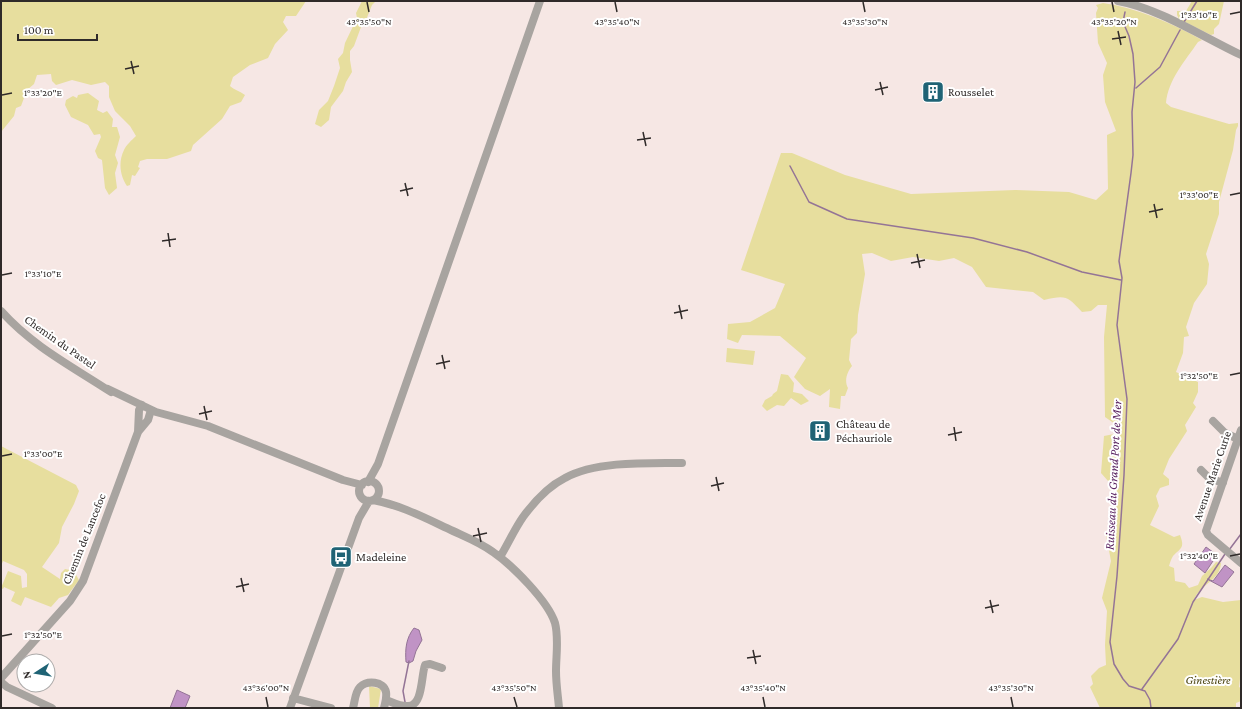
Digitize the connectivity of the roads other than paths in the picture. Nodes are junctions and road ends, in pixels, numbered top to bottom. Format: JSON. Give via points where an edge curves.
{"nodes":[{"id":1,"x":540,"y":1,"type":"edge"},
{"id":2,"x":1120,"y":1,"type":"edge"},
{"id":3,"x":1241,"y":55,"type":"edge"},
{"id":4,"x":1,"y":311,"type":"edge"},
{"id":5,"x":141,"y":408,"type":"junction"},
{"id":6,"x":150,"y":412,"type":"junction"},
{"id":7,"x":1213,"y":421,"type":"dead end"},
{"id":8,"x":1241,"y":430,"type":"edge"},
{"id":9,"x":138,"y":432,"type":"junction"},
{"id":10,"x":1238,"y":438,"type":"junction"},
{"id":11,"x":682,"y":463,"type":"dead end"},
{"id":12,"x":1201,"y":470,"type":"dead end"},
{"id":13,"x":1223,"y":484,"type":"junction"},
{"id":14,"x":368,"y":492,"type":"junction"},
{"id":15,"x":500,"y":557,"type":"junction"},
{"id":16,"x":1241,"y":563,"type":"edge"},
{"id":17,"x":442,"y":668,"type":"dead end"},
{"id":18,"x":1,"y":678,"type":"edge"},
{"id":19,"x":1,"y":682,"type":"edge"},
{"id":20,"x":293,"y":698,"type":"junction"},
{"id":21,"x":385,"y":704,"type":"edge"},
{"id":22,"x":52,"y":708,"type":"edge"},
{"id":23,"x":290,"y":708,"type":"edge"},
{"id":24,"x":331,"y":708,"type":"edge"},
{"id":25,"x":353,"y":708,"type":"edge"},
{"id":26,"x":559,"y":708,"type":"edge"}],
"edges":[{"from":1,"to":14,"type":"street"},
{"from":2,"to":3,"type":"street","via":[[1161,16]]},
{"from":4,"to":5,"type":"street","name":"Chemin du Pastel","via":[[17,328],[42,347]]},
{"from":5,"to":6,"type":"street","name":"Chemin du Pastel"},
{"from":5,"to":9,"type":"street","name":"Chemin de Lancefoc"},
{"from":6,"to":9,"type":"street","name":"Chemin de Lancefoc","via":[[148,420]]},
{"from":6,"to":14,"type":"street","name":"Chemin du Pastel","via":[[175,422],[227,434]]},
{"from":7,"to":10,"type":"street","via":[[1225,433]]},
{"from":8,"to":10,"type":"street","name":"Avenue Marie Curie"},
{"from":9,"to":18,"type":"street","name":"Chemin de Lancefoc","via":[[80,586],[70,601]]},
{"from":10,"to":13,"type":"street","name":"Avenue Marie Curie"},
{"from":11,"to":15,"type":"street","via":[[606,466],[566,477],[544,494],[528,512]]},
{"from":12,"to":13,"type":"street","via":[[1209,478]]},
{"from":13,"to":16,"type":"street","name":"Avenue Marie Curie","via":[[1206,531]]},
{"from":14,"to":15,"type":"street","via":[[476,542]]},
{"from":14,"to":20,"type":"street"},
{"from":15,"to":26,"type":"street","via":[[537,594],[554,621]]},
{"from":17,"to":21,"type":"street","via":[[425,665],[419,697],[413,705]]},
{"from":19,"to":22,"type":"street"},
{"from":20,"to":23,"type":"street"},
{"from":20,"to":24,"type":"street"},
{"from":21,"to":25,"type":"street","via":[[384,686],[368,683],[359,689]]}]}
